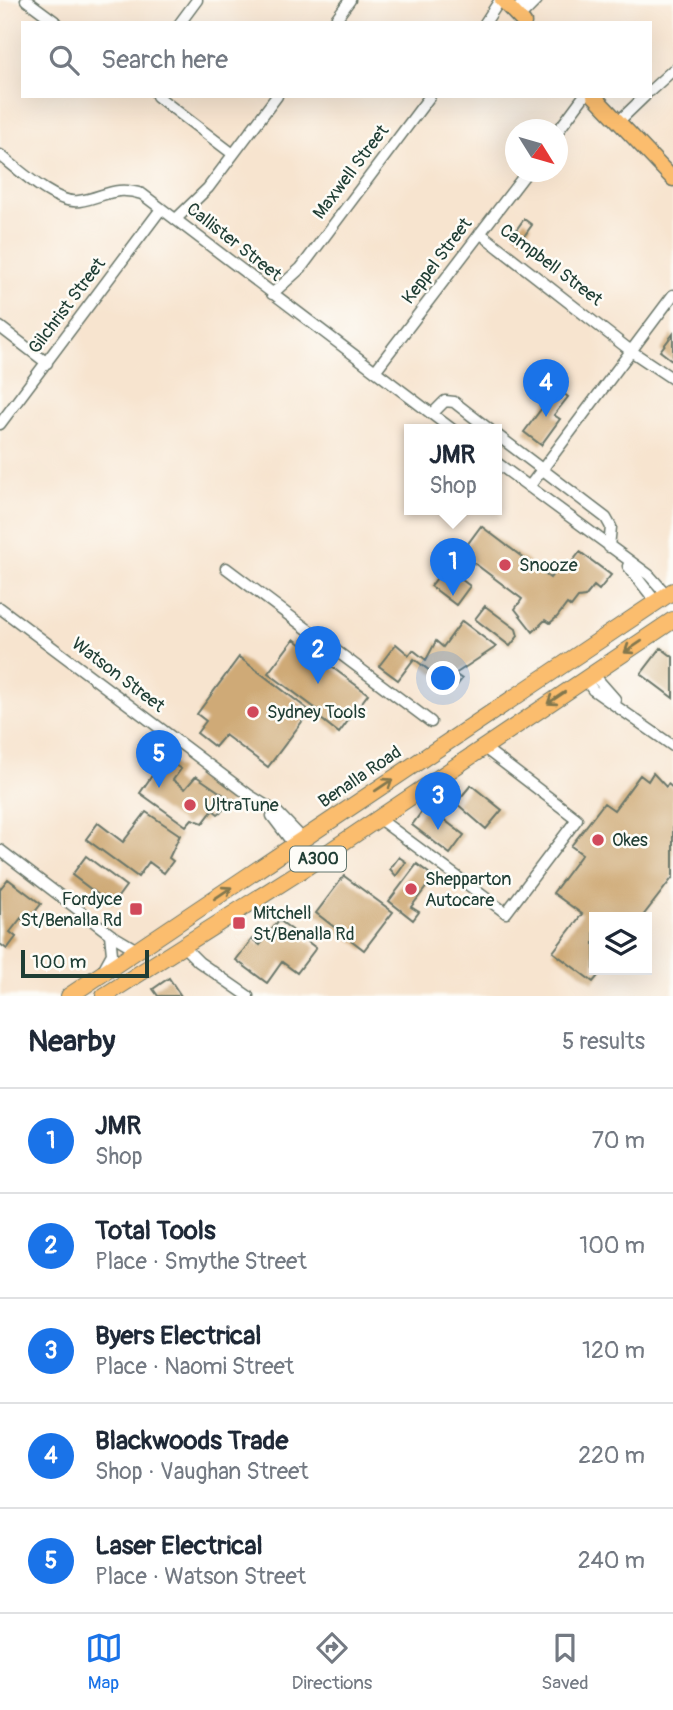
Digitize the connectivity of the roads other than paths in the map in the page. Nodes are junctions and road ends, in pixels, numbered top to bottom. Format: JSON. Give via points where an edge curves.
{"nodes":[{"id":1,"x":197,"y":0,"type":"edge"},
{"id":2,"x":350,"y":0,"type":"edge"},
{"id":3,"x":526,"y":0,"type":"edge"},
{"id":4,"x":537,"y":0,"type":"edge"},
{"id":5,"x":32,"y":2,"type":"edge"},
{"id":6,"x":511,"y":10,"type":"edge"},
{"id":7,"x":55,"y":21,"type":"edge"},
{"id":8,"x":181,"y":21,"type":"edge"},
{"id":9,"x":334,"y":21,"type":"edge"},
{"id":10,"x":490,"y":21,"type":"edge"},
{"id":11,"x":673,"y":70,"type":"edge"},
{"id":12,"x":652,"y":89,"type":"edge"},
{"id":13,"x":160,"y":98,"type":"edge"},
{"id":14,"x":275,"y":98,"type":"edge"},
{"id":15,"x":428,"y":98,"type":"edge"},
{"id":16,"x":582,"y":98,"type":"edge"},
{"id":17,"x":596,"y":98,"type":"edge"},
{"id":18,"x":643,"y":98,"type":"edge"},
{"id":19,"x":567,"y":119,"type":"edge"},
{"id":20,"x":618,"y":122,"type":"junction"},
{"id":21,"x":233,"y":154,"type":"junction"},
{"id":22,"x":0,"y":155,"type":"edge"},
{"id":23,"x":673,"y":179,"type":"edge"},
{"id":24,"x":519,"y":182,"type":"edge"},
{"id":25,"x":161,"y":209,"type":"junction"},
{"id":26,"x":179,"y":222,"type":"junction"},
{"id":27,"x":481,"y":233,"type":"junction"},
{"id":28,"x":673,"y":295,"type":"edge"},
{"id":29,"x":276,"y":297,"type":"junction"},
{"id":30,"x":0,"y":327,"type":"edge"},
{"id":31,"x":633,"y":348,"type":"junction"},
{"id":32,"x":47,"y":363,"type":"junction"},
{"id":33,"x":375,"y":371,"type":"junction"},
{"id":34,"x":670,"y":376,"type":"edge"},
{"id":35,"x":432,"y":414,"type":"junction"},
{"id":36,"x":0,"y":424,"type":"edge"},
{"id":37,"x":445,"y":424,"type":"edge"},
{"id":38,"x":482,"y":424,"type":"edge"},
{"id":39,"x":502,"y":439,"type":"edge"},
{"id":40,"x":502,"y":467,"type":"edge"},
{"id":41,"x":542,"y":469,"type":"junction"},
{"id":42,"x":529,"y":487,"type":"junction"},
{"id":43,"x":613,"y":550,"type":"junction"},
{"id":44,"x":226,"y":568,"type":"dead end"},
{"id":45,"x":666,"y":596,"type":"edge"},
{"id":46,"x":0,"y":608,"type":"edge"},
{"id":47,"x":673,"y":616,"type":"edge"},
{"id":48,"x":576,"y":656,"type":"junction"},
{"id":49,"x":589,"y":677,"type":"junction"},
{"id":50,"x":431,"y":722,"type":"dead end"},
{"id":51,"x":673,"y":746,"type":"edge"},
{"id":52,"x":484,"y":747,"type":"junction"},
{"id":53,"x":379,"y":818,"type":"junction"},
{"id":54,"x":327,"y":823,"type":"junction"},
{"id":55,"x":346,"y":840,"type":"junction"},
{"id":56,"x":298,"y":842,"type":"junction"},
{"id":57,"x":0,"y":850,"type":"edge"},
{"id":58,"x":312,"y":863,"type":"junction"},
{"id":59,"x":174,"y":926,"type":"junction"},
{"id":60,"x":110,"y":934,"type":"junction"},
{"id":61,"x":186,"y":944,"type":"junction"},
{"id":62,"x":137,"y":950,"type":"junction"},
{"id":63,"x":101,"y":975,"type":"junction"},
{"id":64,"x":69,"y":996,"type":"edge"},
{"id":65,"x":104,"y":996,"type":"edge"},
{"id":66,"x":247,"y":996,"type":"edge"}],
"edges":[{"from":1,"to":8,"type":"street"},
{"from":2,"to":9,"type":"street"},
{"from":3,"to":6,"type":"street"},
{"from":4,"to":6,"type":"street"},
{"from":5,"to":7,"type":"street"},
{"from":6,"to":10,"type":"street"},
{"from":11,"to":12,"type":"street"},
{"from":13,"to":21,"type":"street"},
{"from":14,"to":21,"type":"street"},
{"from":15,"to":29,"type":"street","name":"Maxwell Street"},
{"from":16,"to":19,"type":"street"},
{"from":17,"to":20,"type":"main road"},
{"from":18,"to":20,"type":"street"},
{"from":20,"to":23,"type":"main road"},
{"from":21,"to":26,"type":"street"},
{"from":22,"to":25,"type":"street","name":"Callister Street","via":[[64,201],[78,202],[127,189]]},
{"from":24,"to":27,"type":"street","name":"Keppel Street"},
{"from":25,"to":26,"type":"street","name":"Callister Street"},
{"from":25,"to":32,"type":"street","name":"Gilchrist Street"},
{"from":26,"to":29,"type":"street","name":"Callister Street"},
{"from":27,"to":31,"type":"street","name":"Campbell Street"},
{"from":27,"to":33,"type":"street","name":"Keppel Street"},
{"from":28,"to":31,"type":"street"},
{"from":29,"to":33,"type":"street","name":"Callister Street"},
{"from":30,"to":32,"type":"street"},
{"from":31,"to":34,"type":"street","name":"Campbell Street"},
{"from":31,"to":41,"type":"street"},
{"from":32,"to":36,"type":"street","name":"Gilchrist Street"},
{"from":33,"to":35,"type":"street","name":"Callister Street"},
{"from":35,"to":37,"type":"street","name":"Callister Street"},
{"from":35,"to":38,"type":"street","via":[[445,401],[454,402]]},
{"from":39,"to":41,"type":"street"},
{"from":40,"to":42,"type":"street"},
{"from":41,"to":42,"type":"street"},
{"from":41,"to":43,"type":"street","via":[[606,518]]},
{"from":42,"to":43,"type":"street"},
{"from":43,"to":45,"type":"street","via":[[649,575]]},
{"from":44,"to":50,"type":"street"},
{"from":45,"to":47,"type":"highway"},
{"from":45,"to":48,"type":"highway","name":"Benalla Road","number":"A300"},
{"from":46,"to":56,"type":"street","name":"Watson Street","via":[[278,813]]},
{"from":47,"to":49,"type":"highway","number":"A300","one_way":true},
{"from":48,"to":49,"type":"highway"},
{"from":54,"to":48,"type":"highway","name":"Benalla Road","number":"A300","one_way":true},
{"from":49,"to":51,"type":"street"},
{"from":49,"to":52,"type":"highway","number":"A300","one_way":true},
{"from":52,"to":53,"type":"highway","number":"A300"},
{"from":52,"to":53,"type":"street","via":[[577,819],[506,913]]},
{"from":53,"to":55,"type":"highway","number":"A300"},
{"from":54,"to":55,"type":"highway"},
{"from":54,"to":56,"type":"highway","name":"Benalla Road","number":"A300"},
{"from":55,"to":58,"type":"highway","number":"A300"},
{"from":56,"to":58,"type":"highway"},
{"from":59,"to":56,"type":"highway","name":"Benalla Road","number":"A300","one_way":true},
{"from":57,"to":60,"type":"street"},
{"from":58,"to":61,"type":"highway","number":"A300"},
{"from":59,"to":61,"type":"highway"},
{"from":59,"to":62,"type":"highway","name":"Benalla Road","number":"A300"},
{"from":60,"to":62,"type":"street"},
{"from":60,"to":63,"type":"street","via":[[112,954]]},
{"from":61,"to":65,"type":"highway","number":"A300"},
{"from":61,"to":66,"type":"street"},
{"from":62,"to":63,"type":"highway","name":"Benalla Road","number":"A300"},
{"from":63,"to":64,"type":"highway","name":"Benalla Road","number":"A300"}]}
